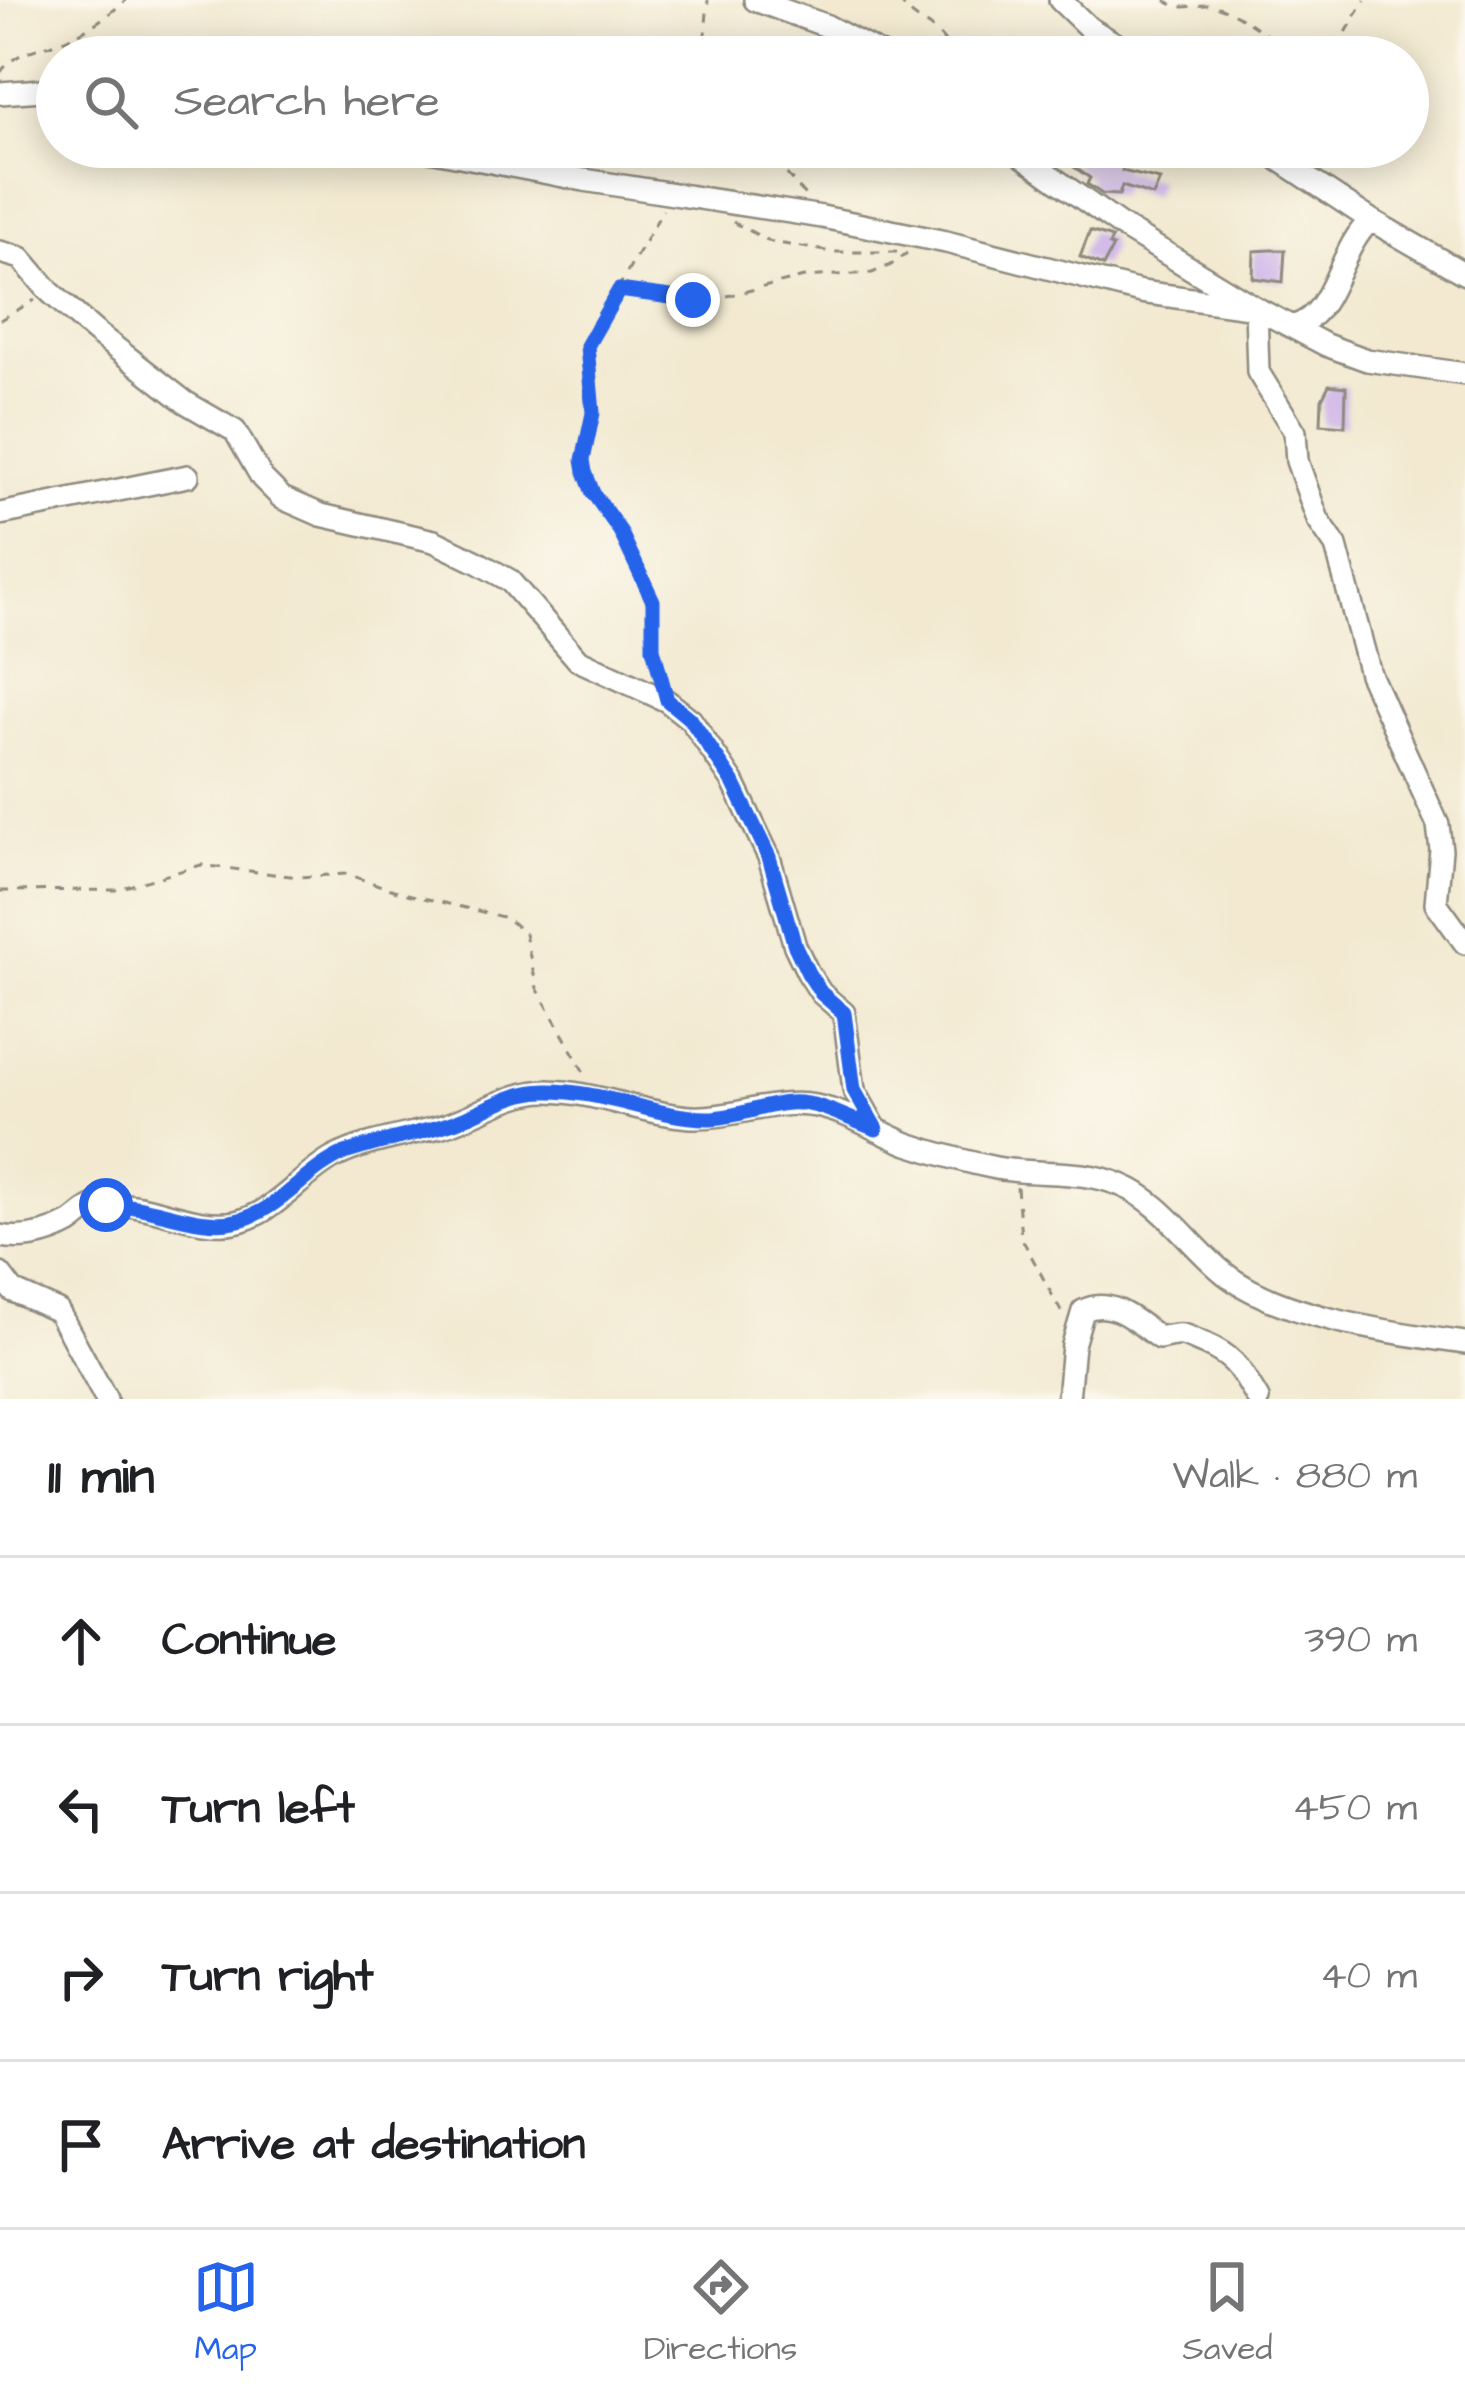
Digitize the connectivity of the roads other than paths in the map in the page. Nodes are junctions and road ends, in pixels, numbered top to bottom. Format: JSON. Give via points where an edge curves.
{"nodes":[{"id":1,"x":755,"y":0,"type":"edge"},
{"id":2,"x":1060,"y":0,"type":"edge"},
{"id":3,"x":846,"y":36,"type":"edge"},
{"id":4,"x":1102,"y":36,"type":"edge"},
{"id":5,"x":36,"y":90,"type":"edge"},
{"id":6,"x":0,"y":93,"type":"edge"},
{"id":7,"x":522,"y":168,"type":"edge"},
{"id":8,"x":1040,"y":168,"type":"edge"},
{"id":9,"x":1291,"y":168,"type":"edge"},
{"id":10,"x":1371,"y":220,"type":"junction"},
{"id":11,"x":6,"y":251,"type":"edge"},
{"id":12,"x":1465,"y":274,"type":"edge"},
{"id":13,"x":1256,"y":308,"type":"junction"},
{"id":14,"x":1294,"y":326,"type":"junction"},
{"id":15,"x":1465,"y":374,"type":"edge"},
{"id":16,"x":188,"y":476,"type":"dead end"},
{"id":17,"x":0,"y":514,"type":"edge"},
{"id":18,"x":1465,"y":944,"type":"edge"},
{"id":19,"x":876,"y":1129,"type":"junction"},
{"id":20,"x":0,"y":1235,"type":"edge"},
{"id":21,"x":0,"y":1274,"type":"edge"},
{"id":22,"x":1465,"y":1343,"type":"edge"},
{"id":23,"x":106,"y":1399,"type":"edge"},
{"id":24,"x":1068,"y":1399,"type":"edge"},
{"id":25,"x":1258,"y":1399,"type":"edge"}],
"edges":[{"from":1,"to":3,"type":"street"},
{"from":2,"to":4,"type":"street"},
{"from":5,"to":6,"type":"street"},
{"from":7,"to":13,"type":"street","via":[[928,238],[1141,292]]},
{"from":8,"to":13,"type":"street"},
{"from":9,"to":10,"type":"street"},
{"from":10,"to":12,"type":"street"},
{"from":10,"to":14,"type":"street","via":[[1347,249],[1320,311]]},
{"from":11,"to":19,"type":"street","via":[[185,401],[235,431],[282,497],[478,562],[508,580],[578,660],[667,700],[691,720],[769,857],[808,973],[846,1017],[854,1090]]},
{"from":13,"to":14,"type":"street"},
{"from":13,"to":18,"type":"street","via":[[1256,367],[1295,432],[1297,460],[1336,546],[1370,674],[1438,825],[1436,903]]},
{"from":14,"to":15,"type":"street","via":[[1358,358]]},
{"from":16,"to":17,"type":"street"},
{"from":19,"to":20,"type":"street","via":[[802,1104],[683,1117],[596,1096],[530,1093],[330,1160],[270,1207],[234,1222],[125,1203],[92,1207],[31,1237]]},
{"from":19,"to":22,"type":"street","via":[[990,1167],[1115,1182],[1157,1208],[1246,1289],[1352,1326]]},
{"from":21,"to":23,"type":"street","via":[[13,1291],[58,1311]]},
{"from":24,"to":25,"type":"street","via":[[1083,1311],[1102,1305],[1159,1338],[1182,1332],[1219,1348]]}]}
